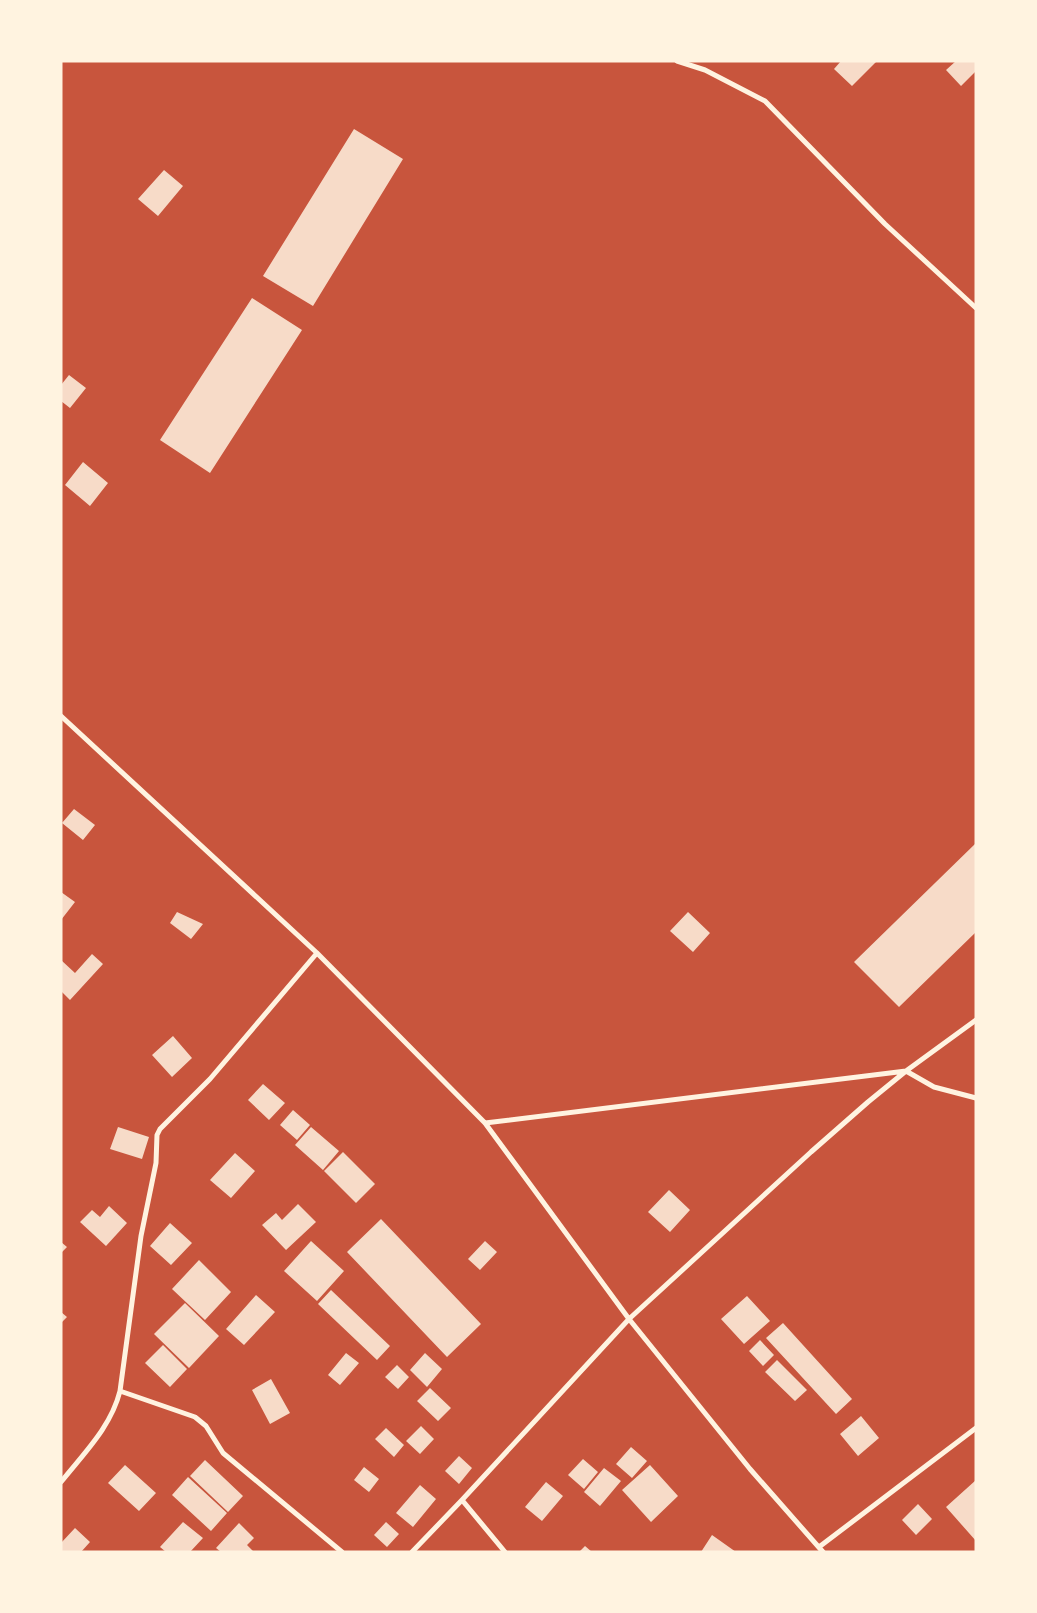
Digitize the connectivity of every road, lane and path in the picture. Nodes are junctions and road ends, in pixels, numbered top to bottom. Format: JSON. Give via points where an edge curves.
{"nodes":[{"id":1,"x":677,"y":61,"type":"edge"},
{"id":2,"x":976,"y":308,"type":"edge"},
{"id":3,"x":61,"y":716,"type":"edge"},
{"id":4,"x":317,"y":953,"type":"junction"},
{"id":5,"x":976,"y":1020,"type":"edge"},
{"id":6,"x":906,"y":1071,"type":"junction"},
{"id":7,"x":976,"y":1098,"type":"edge"},
{"id":8,"x":485,"y":1123,"type":"junction"},
{"id":9,"x":629,"y":1319,"type":"junction"},
{"id":10,"x":120,"y":1391,"type":"junction"},
{"id":11,"x":976,"y":1428,"type":"edge"},
{"id":12,"x":61,"y":1482,"type":"edge"},
{"id":13,"x":462,"y":1500,"type":"junction"},
{"id":14,"x":821,"y":1549,"type":"edge"},
{"id":15,"x":342,"y":1552,"type":"edge"},
{"id":16,"x":412,"y":1552,"type":"edge"},
{"id":17,"x":505,"y":1552,"type":"edge"}],
"edges":[{"from":1,"to":2,"type":"street","via":[[705,70],[765,101],[885,224]]},
{"from":3,"to":4,"type":"street"},
{"from":4,"to":8,"type":"street"},
{"from":4,"to":10,"type":"street","via":[[210,1079],[157,1135],[156,1163],[141,1236]]},
{"from":5,"to":6,"type":"street"},
{"from":6,"to":7,"type":"street","via":[[934,1087]]},
{"from":6,"to":8,"type":"street"},
{"from":6,"to":9,"type":"street","via":[[811,1152]]},
{"from":8,"to":9,"type":"street"},
{"from":9,"to":13,"type":"street"},
{"from":9,"to":14,"type":"street","via":[[750,1469]]},
{"from":10,"to":12,"type":"street","via":[[107,1425]]},
{"from":10,"to":15,"type":"street","via":[[195,1417],[206,1426],[223,1454]]},
{"from":11,"to":14,"type":"street"},
{"from":13,"to":16,"type":"street"},
{"from":13,"to":17,"type":"street"}]}
